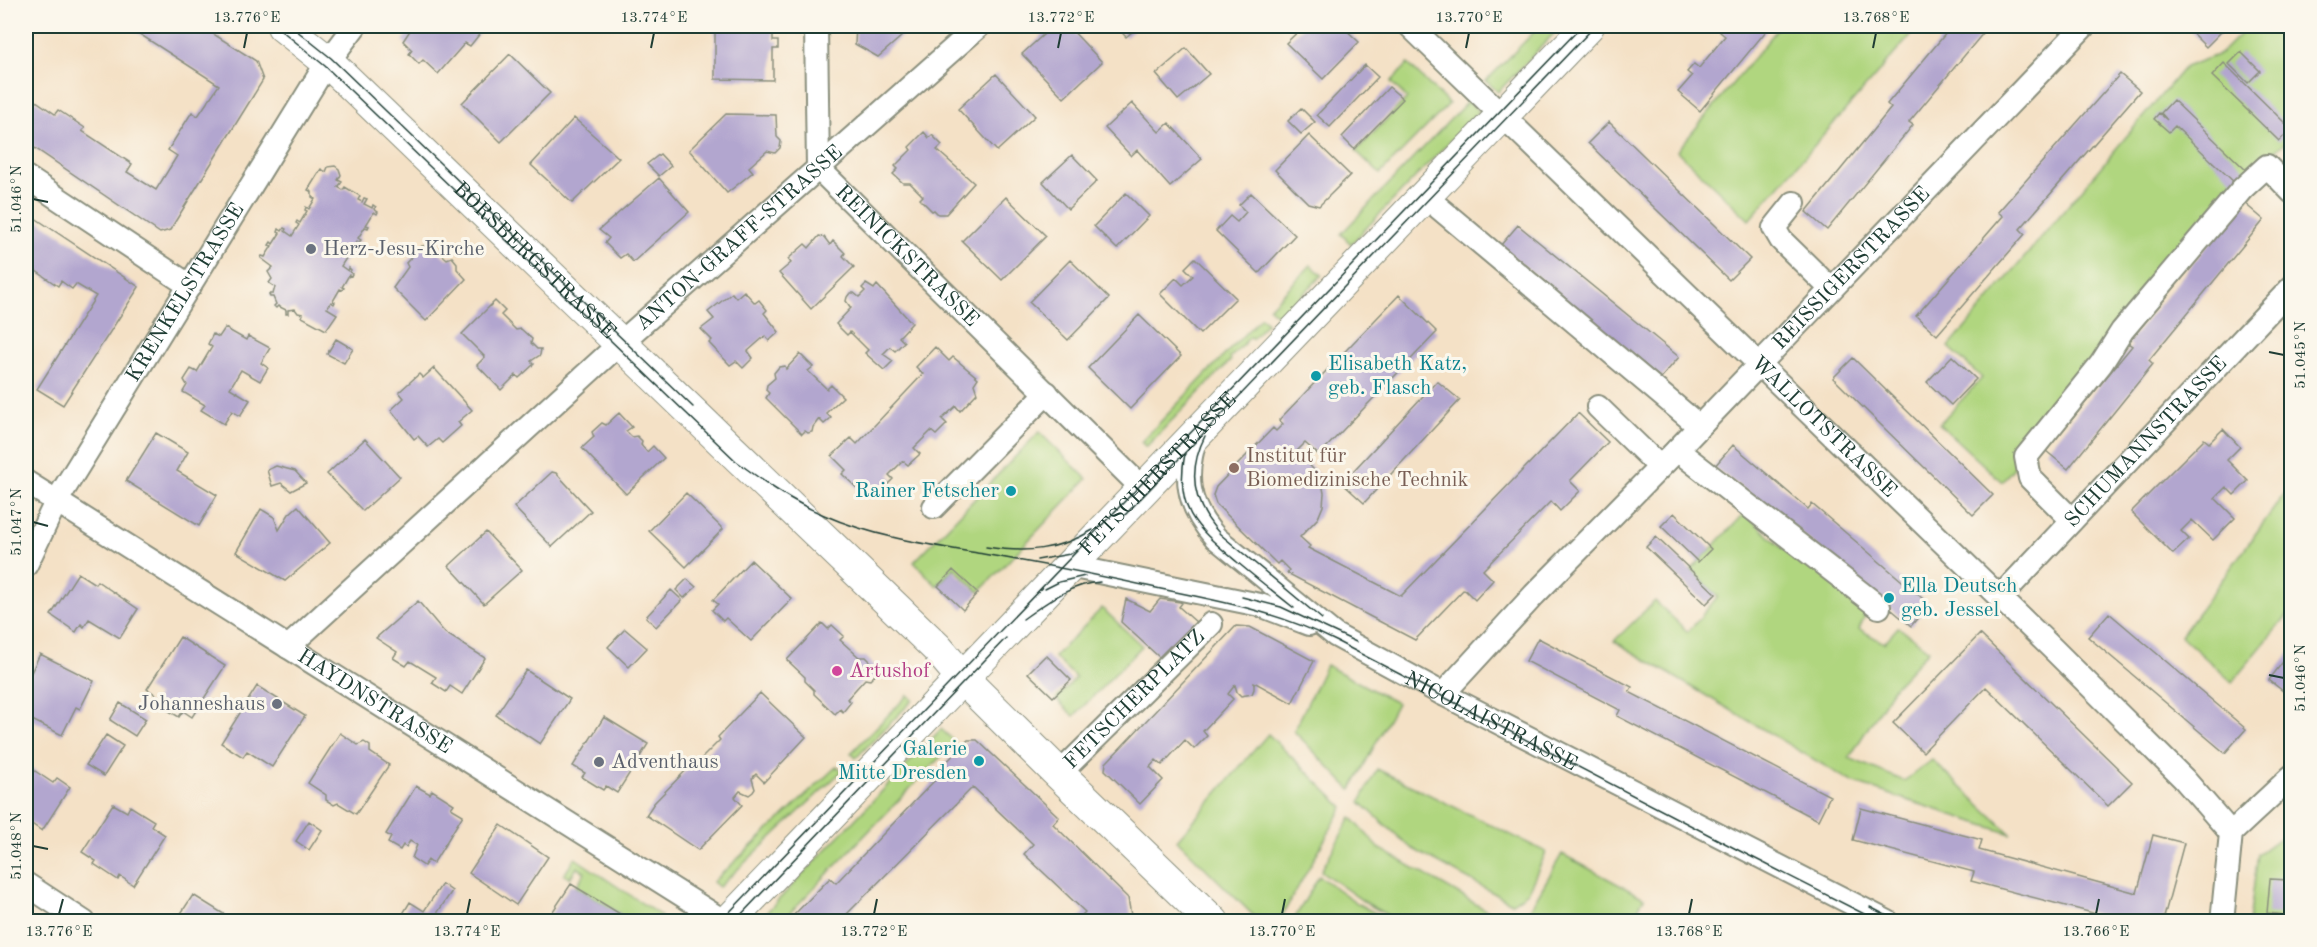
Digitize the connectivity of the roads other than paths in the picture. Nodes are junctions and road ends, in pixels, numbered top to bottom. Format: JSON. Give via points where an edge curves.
{"nodes":[{"id":1,"x":283,"y":26,"type":"edge"},
{"id":2,"x":355,"y":26,"type":"edge"},
{"id":3,"x":816,"y":26,"type":"edge"},
{"id":4,"x":979,"y":26,"type":"edge"},
{"id":5,"x":1410,"y":26,"type":"edge"},
{"id":6,"x":1588,"y":26,"type":"edge"},
{"id":7,"x":2084,"y":26,"type":"edge"},
{"id":8,"x":328,"y":62,"type":"junction"},
{"id":9,"x":1502,"y":116,"type":"junction"},
{"id":10,"x":818,"y":168,"type":"junction"},
{"id":11,"x":26,"y":177,"type":"edge"},
{"id":12,"x":2292,"y":192,"type":"edge"},
{"id":13,"x":1426,"y":197,"type":"junction"},
{"id":14,"x":1794,"y":203,"type":"dead end"},
{"id":15,"x":190,"y":286,"type":"junction"},
{"id":16,"x":2292,"y":287,"type":"edge"},
{"id":17,"x":1830,"y":288,"type":"junction"},
{"id":18,"x":620,"y":344,"type":"junction"},
{"id":19,"x":1758,"y":364,"type":"junction"},
{"id":20,"x":1047,"y":393,"type":"junction"},
{"id":21,"x":1598,"y":407,"type":"dead end"},
{"id":22,"x":1699,"y":426,"type":"junction"},
{"id":23,"x":1198,"y":433,"type":"junction"},
{"id":24,"x":1677,"y":450,"type":"junction"},
{"id":25,"x":1660,"y":467,"type":"junction"},
{"id":26,"x":26,"y":482,"type":"edge"},
{"id":27,"x":1143,"y":489,"type":"junction"},
{"id":28,"x":56,"y":502,"type":"junction"},
{"id":29,"x":934,"y":507,"type":"dead end"},
{"id":30,"x":2072,"y":520,"type":"junction"},
{"id":31,"x":26,"y":565,"type":"edge"},
{"id":32,"x":1069,"y":566,"type":"junction"},
{"id":33,"x":2000,"y":597,"type":"junction"},
{"id":34,"x":1879,"y":608,"type":"dead end"},
{"id":35,"x":1211,"y":624,"type":"dead end"},
{"id":36,"x":1335,"y":635,"type":"junction"},
{"id":37,"x":288,"y":647,"type":"junction"},
{"id":38,"x":962,"y":677,"type":"junction"},
{"id":39,"x":1443,"y":694,"type":"junction"},
{"id":40,"x":1059,"y":774,"type":"junction"},
{"id":41,"x":2292,"y":776,"type":"edge"},
{"id":42,"x":2231,"y":833,"type":"junction"},
{"id":43,"x":26,"y":884,"type":"edge"},
{"id":44,"x":84,"y":921,"type":"edge"},
{"id":45,"x":726,"y":921,"type":"edge"},
{"id":46,"x":1213,"y":921,"type":"edge"},
{"id":47,"x":1888,"y":921,"type":"edge"},
{"id":48,"x":2222,"y":921,"type":"edge"}],
"edges":[{"from":1,"to":8,"type":"main road","name":"BORSBERGSTRASSE"},
{"from":2,"to":8,"type":"street","name":"KRENKELSTRASSE"},
{"from":3,"to":10,"type":"street","name":"REINICKSTRASSE"},
{"from":4,"to":10,"type":"street","name":"ANTON-GRAFF-STRASSE"},
{"from":5,"to":9,"type":"street","name":"WALLOTSTRASSE"},
{"from":6,"to":9,"type":"main road","name":"FETSCHERSTRASSE"},
{"from":7,"to":17,"type":"street","name":"REISSIGERSTRASSE"},
{"from":8,"to":15,"type":"street","name":"KRENKELSTRASSE"},
{"from":8,"to":18,"type":"main road","name":"BORSBERGSTRASSE"},
{"from":9,"to":13,"type":"main road","name":"FETSCHERSTRASSE"},
{"from":9,"to":19,"type":"street","name":"WALLOTSTRASSE"},
{"from":10,"to":18,"type":"street","name":"ANTON-GRAFF-STRASSE"},
{"from":10,"to":20,"type":"street","name":"REINICKSTRASSE"},
{"from":11,"to":15,"type":"street"},
{"from":12,"to":30,"type":"street","via":[[2267,166],[2242,189],[2122,331],[2101,364],[2026,457],[2030,478]]},
{"from":13,"to":22,"type":"street"},
{"from":13,"to":23,"type":"main road","name":"FETSCHERSTRASSE"},
{"from":14,"to":17,"type":"street","via":[[1774,228],[1781,240]]},
{"from":15,"to":28,"type":"street","name":"KRENKELSTRASSE"},
{"from":16,"to":30,"type":"street","name":"SCHUMANNSTRASSE"},
{"from":17,"to":19,"type":"street","name":"REISSIGERSTRASSE"},
{"from":18,"to":37,"type":"street","name":"ANTON-GRAFF-STRASSE"},
{"from":18,"to":38,"type":"main road","name":"BORSBERGSTRASSE","via":[[937,648]]},
{"from":19,"to":22,"type":"street","name":"REISSIGERSTRASSE"},
{"from":19,"to":33,"type":"street","name":"WALLOTSTRASSE"},
{"from":20,"to":27,"type":"street"},
{"from":20,"to":29,"type":"street"},
{"from":21,"to":25,"type":"street"},
{"from":22,"to":24,"type":"street","name":"REISSIGERSTRASSE"},
{"from":23,"to":27,"type":"main road","name":"FETSCHERSTRASSE"},
{"from":23,"to":36,"type":"street","name":"NICOLAISTRASSE","via":[[1188,480],[1203,524]]},
{"from":24,"to":25,"type":"street","name":"REISSIGERSTRASSE"},
{"from":24,"to":34,"type":"street"},
{"from":25,"to":39,"type":"street","name":"REISSIGERSTRASSE"},
{"from":26,"to":28,"type":"street","name":"HAYDNSTRASSE"},
{"from":27,"to":32,"type":"main road","name":"FETSCHERSTRASSE"},
{"from":28,"to":31,"type":"street","name":"KRENKELSTRASSE"},
{"from":28,"to":37,"type":"street","name":"HAYDNSTRASSE"},
{"from":30,"to":33,"type":"street","name":"SCHUMANNSTRASSE"},
{"from":32,"to":36,"type":"street","via":[[1260,605]]},
{"from":32,"to":38,"type":"main road","name":"FETSCHERSTRASSE"},
{"from":33,"to":42,"type":"street","name":"WALLOTSTRASSE","via":[[2164,758]]},
{"from":35,"to":40,"type":"street","name":"FETSCHERPLATZ"},
{"from":36,"to":39,"type":"street","name":"NICOLAISTRASSE"},
{"from":37,"to":45,"type":"street","name":"HAYDNSTRASSE"},
{"from":38,"to":40,"type":"main road","name":"BORSBERGSTRASSE"},
{"from":38,"to":45,"type":"main road","name":"FETSCHERSTRASSE"},
{"from":39,"to":47,"type":"street","name":"NICOLAISTRASSE"},
{"from":40,"to":46,"type":"main road","name":"BORSBERGSTRASSE"},
{"from":41,"to":42,"type":"street"},
{"from":42,"to":48,"type":"street"},
{"from":43,"to":44,"type":"street"}]}
